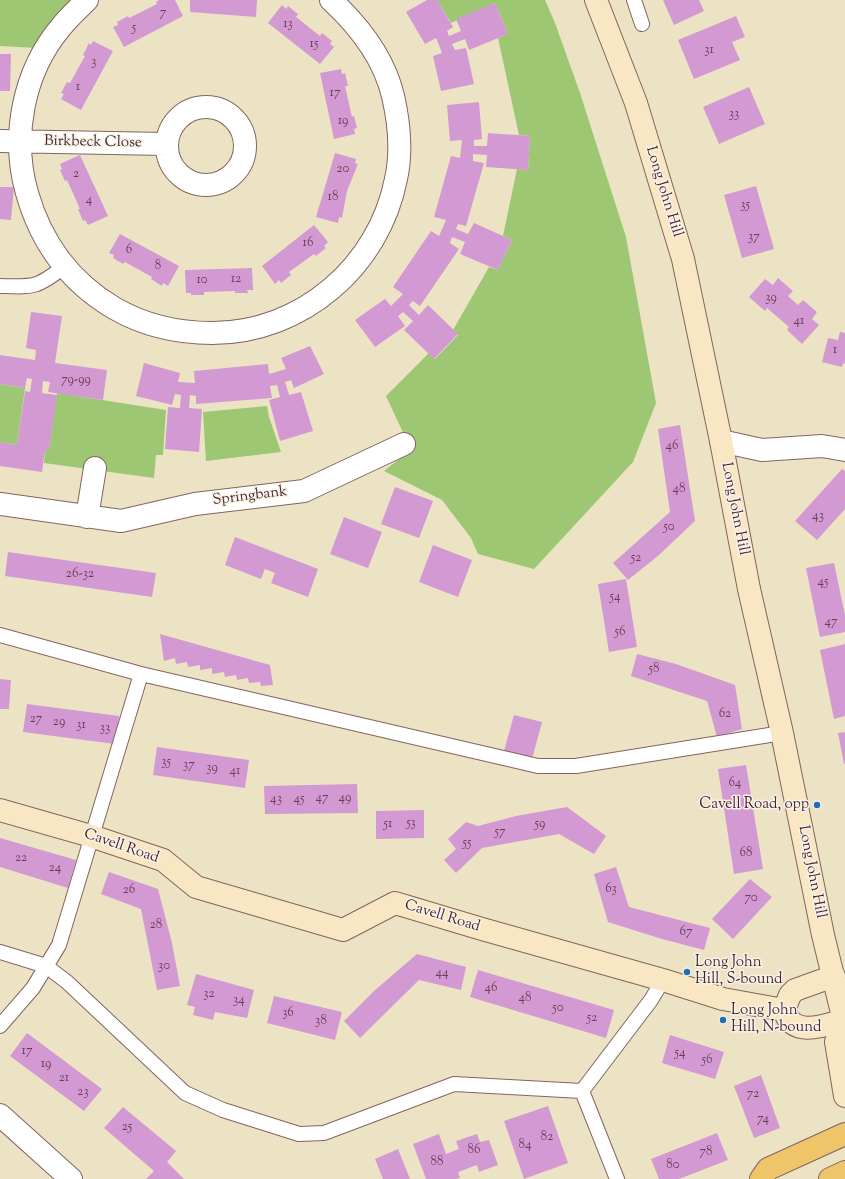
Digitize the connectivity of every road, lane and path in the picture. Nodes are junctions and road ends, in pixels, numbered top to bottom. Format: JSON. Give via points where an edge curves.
{"nodes":[{"id":1,"x":87,"y":0,"type":"edge"},
{"id":2,"x":331,"y":0,"type":"edge"},
{"id":3,"x":596,"y":0,"type":"edge"},
{"id":4,"x":634,"y":0,"type":"edge"},
{"id":5,"x":642,"y":24,"type":"dead end"},
{"id":6,"x":10,"y":141,"type":"edge"},
{"id":7,"x":166,"y":144,"type":"dead end"},
{"id":8,"x":64,"y":267,"type":"junction"},
{"id":9,"x":0,"y":286,"type":"edge"},
{"id":10,"x":721,"y":441,"type":"junction"},
{"id":11,"x":404,"y":444,"type":"dead end"},
{"id":12,"x":845,"y":450,"type":"edge"},
{"id":13,"x":95,"y":468,"type":"dead end"},
{"id":14,"x":0,"y":504,"type":"edge"},
{"id":15,"x":87,"y":517,"type":"junction"},
{"id":16,"x":0,"y":635,"type":"edge"},
{"id":17,"x":141,"y":674,"type":"junction"},
{"id":18,"x":782,"y":733,"type":"junction"},
{"id":19,"x":0,"y":810,"type":"edge"},
{"id":20,"x":90,"y":836,"type":"junction"},
{"id":21,"x":0,"y":952,"type":"edge"},
{"id":22,"x":46,"y":966,"type":"junction"},
{"id":23,"x":839,"y":974,"type":"edge"},
{"id":24,"x":663,"y":980,"type":"junction"},
{"id":25,"x":784,"y":1010,"type":"junction"},
{"id":26,"x":845,"y":1024,"type":"edge"},
{"id":27,"x":0,"y":1026,"type":"edge"},
{"id":28,"x":582,"y":1091,"type":"junction"},
{"id":29,"x":845,"y":1096,"type":"edge"},
{"id":30,"x":0,"y":1115,"type":"edge"},
{"id":31,"x":845,"y":1134,"type":"edge"},
{"id":32,"x":845,"y":1172,"type":"edge"},
{"id":33,"x":69,"y":1178,"type":"edge"},
{"id":34,"x":617,"y":1179,"type":"edge"},
{"id":35,"x":761,"y":1179,"type":"edge"},
{"id":36,"x":830,"y":1179,"type":"edge"}],
"edges":[{"from":1,"to":6,"type":"street","via":[[60,27],[37,64],[26,94],[20,124]]},
{"from":2,"to":8,"type":"street","via":[[352,19],[376,55],[392,94],[399,140],[396,178],[384,219],[368,249],[342,281],[302,310],[271,324],[231,333],[192,333],[163,329],[130,317],[100,300]]},
{"from":3,"to":10,"type":"street","name":"Long John Hill","via":[[638,109],[683,259]]},
{"from":4,"to":5,"type":"lane"},
{"from":6,"to":7,"type":"street","name":"Birkbeck Close"},
{"from":6,"to":8,"type":"street","via":[[34,217]]},
{"from":8,"to":9,"type":"lane","via":[[42,283],[29,287]]},
{"from":10,"to":12,"type":"street","via":[[762,450],[822,446]]},
{"from":10,"to":18,"type":"street","name":"Long John Hill","via":[[749,589]]},
{"from":11,"to":15,"type":"street","name":"Springbank","via":[[304,491],[195,504],[121,521]]},
{"from":13,"to":15,"type":"street"},
{"from":14,"to":15,"type":"street","name":"Springbank"},
{"from":16,"to":17,"type":"lane"},
{"from":17,"to":18,"type":"lane","via":[[538,766],[576,766]]},
{"from":17,"to":20,"type":"lane"},
{"from":18,"to":23,"type":"street","name":"Long John Hill","via":[[823,934]]},
{"from":19,"to":20,"type":"street","name":"Cavell Road"},
{"from":20,"to":22,"type":"lane","via":[[59,945]]},
{"from":20,"to":24,"type":"street","name":"Cavell Road","via":[[162,860],[196,887],[343,930],[395,903]]},
{"from":21,"to":22,"type":"lane"},
{"from":22,"to":27,"type":"lane","via":[[32,988]]},
{"from":22,"to":28,"type":"lane","via":[[67,982],[185,1093],[223,1110],[299,1134],[324,1133],[454,1084]]},
{"from":23,"to":25,"type":"street","via":[[795,990]]},
{"from":23,"to":26,"type":"street","name":"Long John Hill"},
{"from":24,"to":25,"type":"street","name":"Cavell Road","via":[[723,999]]},
{"from":24,"to":28,"type":"lane","via":[[651,1000]]},
{"from":25,"to":26,"type":"street","via":[[791,1023],[799,1028]]},
{"from":26,"to":29,"type":"street","via":[[836,1042]]},
{"from":28,"to":34,"type":"lane"},
{"from":30,"to":33,"type":"street"},
{"from":31,"to":35,"type":"highway","via":[[768,1169]]},
{"from":32,"to":36,"type":"highway"}]}
